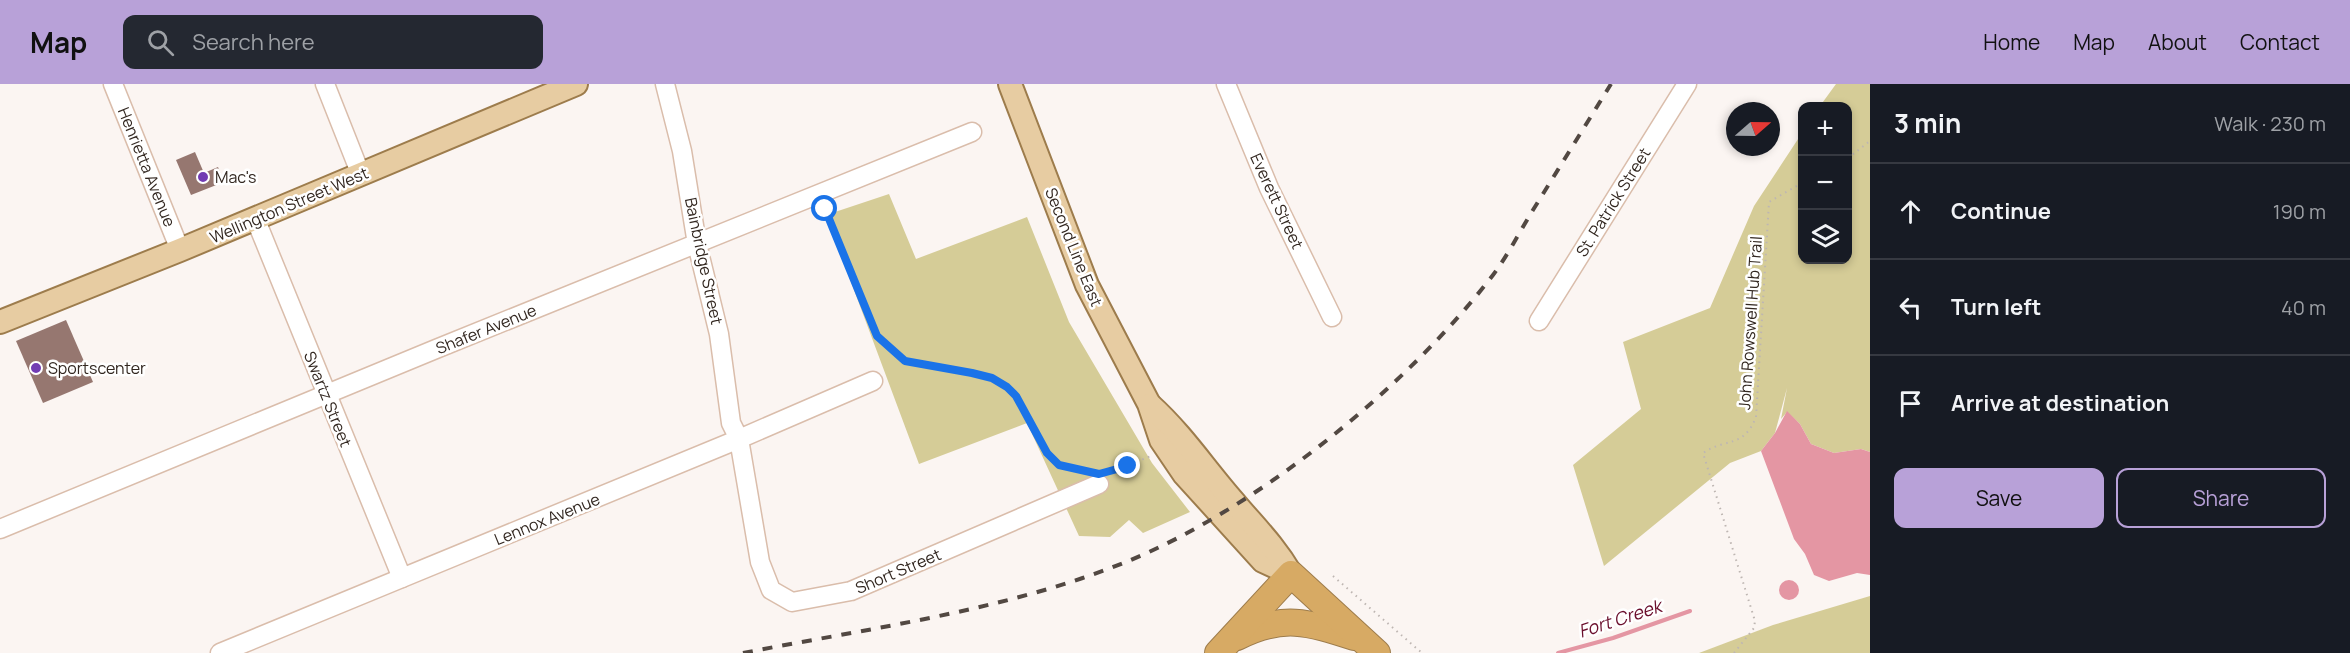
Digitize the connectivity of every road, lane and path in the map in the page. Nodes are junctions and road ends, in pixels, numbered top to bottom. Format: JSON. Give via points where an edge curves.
{"nodes":[{"id":1,"x":113,"y":84,"type":"edge"},
{"id":2,"x":325,"y":84,"type":"edge"},
{"id":3,"x":576,"y":84,"type":"edge"},
{"id":4,"x":664,"y":84,"type":"edge"},
{"id":5,"x":1010,"y":84,"type":"edge"},
{"id":6,"x":1226,"y":84,"type":"edge"},
{"id":7,"x":1687,"y":84,"type":"edge"},
{"id":8,"x":972,"y":132,"type":"dead end"},
{"id":9,"x":1870,"y":141,"type":"edge"},
{"id":10,"x":1852,"y":156,"type":"edge"},
{"id":11,"x":361,"y":174,"type":"junction"},
{"id":12,"x":1798,"y":186,"type":"edge"},
{"id":13,"x":825,"y":209,"type":"dead end"},
{"id":14,"x":255,"y":218,"type":"junction"},
{"id":15,"x":697,"y":244,"type":"junction"},
{"id":16,"x":180,"y":250,"type":"junction"},
{"id":17,"x":1332,"y":317,"type":"dead end"},
{"id":18,"x":1539,"y":321,"type":"dead end"},
{"id":19,"x":0,"y":322,"type":"edge"},
{"id":20,"x":873,"y":381,"type":"dead end"},
{"id":21,"x":326,"y":396,"type":"junction"},
{"id":22,"x":739,"y":439,"type":"junction"},
{"id":23,"x":1156,"y":453,"type":"dead end"},
{"id":24,"x":1099,"y":477,"type":"junction"},
{"id":25,"x":0,"y":529,"type":"edge"},
{"id":26,"x":1291,"y":574,"type":"junction"},
{"id":27,"x":1333,"y":576,"type":"dead end"},
{"id":28,"x":402,"y":578,"type":"junction"},
{"id":29,"x":1223,"y":647,"type":"edge"},
{"id":30,"x":1370,"y":647,"type":"edge"},
{"id":31,"x":220,"y":653,"type":"edge"},
{"id":32,"x":1422,"y":653,"type":"edge"},
{"id":33,"x":1734,"y":653,"type":"edge"}],
"edges":[{"from":1,"to":16,"type":"street","name":"Henrietta Avenue"},
{"from":2,"to":11,"type":"street"},
{"from":3,"to":11,"type":"main road","name":"Wellington Street West"},
{"from":4,"to":15,"type":"street","name":"Bainbridge Street","via":[[682,151]]},
{"from":5,"to":26,"type":"main road","name":"Second Line East","via":[[1087,285],[1149,404],[1177,429],[1235,504],[1276,548]]},
{"from":6,"to":17,"type":"street","name":"Everett Street","via":[[1269,188]]},
{"from":7,"to":18,"type":"street","name":"St. Patrick Street"},
{"from":8,"to":15,"type":"street","name":"Shafer Avenue"},
{"from":9,"to":10,"type":"path"},
{"from":11,"to":14,"type":"main road","name":"Wellington Street West"},
{"from":12,"to":33,"type":"path","name":"John Rowswell Hub Trail","via":[[1769,202],[1756,417],[1749,434],[1703,453],[1755,621],[1754,628]]},
{"from":13,"to":24,"type":"path","via":[[877,336],[905,361],[1000,382],[1016,396],[1053,460]]},
{"from":14,"to":16,"type":"main road","name":"Wellington Street West"},
{"from":14,"to":21,"type":"street","name":"Swartz Street"},
{"from":15,"to":21,"type":"street","name":"Shafer Avenue"},
{"from":15,"to":22,"type":"street","name":"Bainbridge Street","via":[[719,334],[731,423]]},
{"from":16,"to":19,"type":"main road","name":"Wellington Street West"},
{"from":20,"to":22,"type":"street","name":"Lennox Avenue"},
{"from":21,"to":25,"type":"street","name":"Shafer Avenue"},
{"from":21,"to":28,"type":"street","name":"Swartz Street"},
{"from":22,"to":24,"type":"street","name":"Short Street","via":[[760,562],[771,590],[792,602],[851,591]]},
{"from":22,"to":28,"type":"street","name":"Lennox Avenue"},
{"from":23,"to":24,"type":"path"},
{"from":26,"to":29,"type":"highway"},
{"from":26,"to":30,"type":"highway","name":"Second Line East"},
{"from":27,"to":32,"type":"path"},
{"from":28,"to":31,"type":"street","name":"Lennox Avenue"},
{"from":29,"to":30,"type":"highway","via":[[1253,629],[1291,621],[1313,623]]}]}
